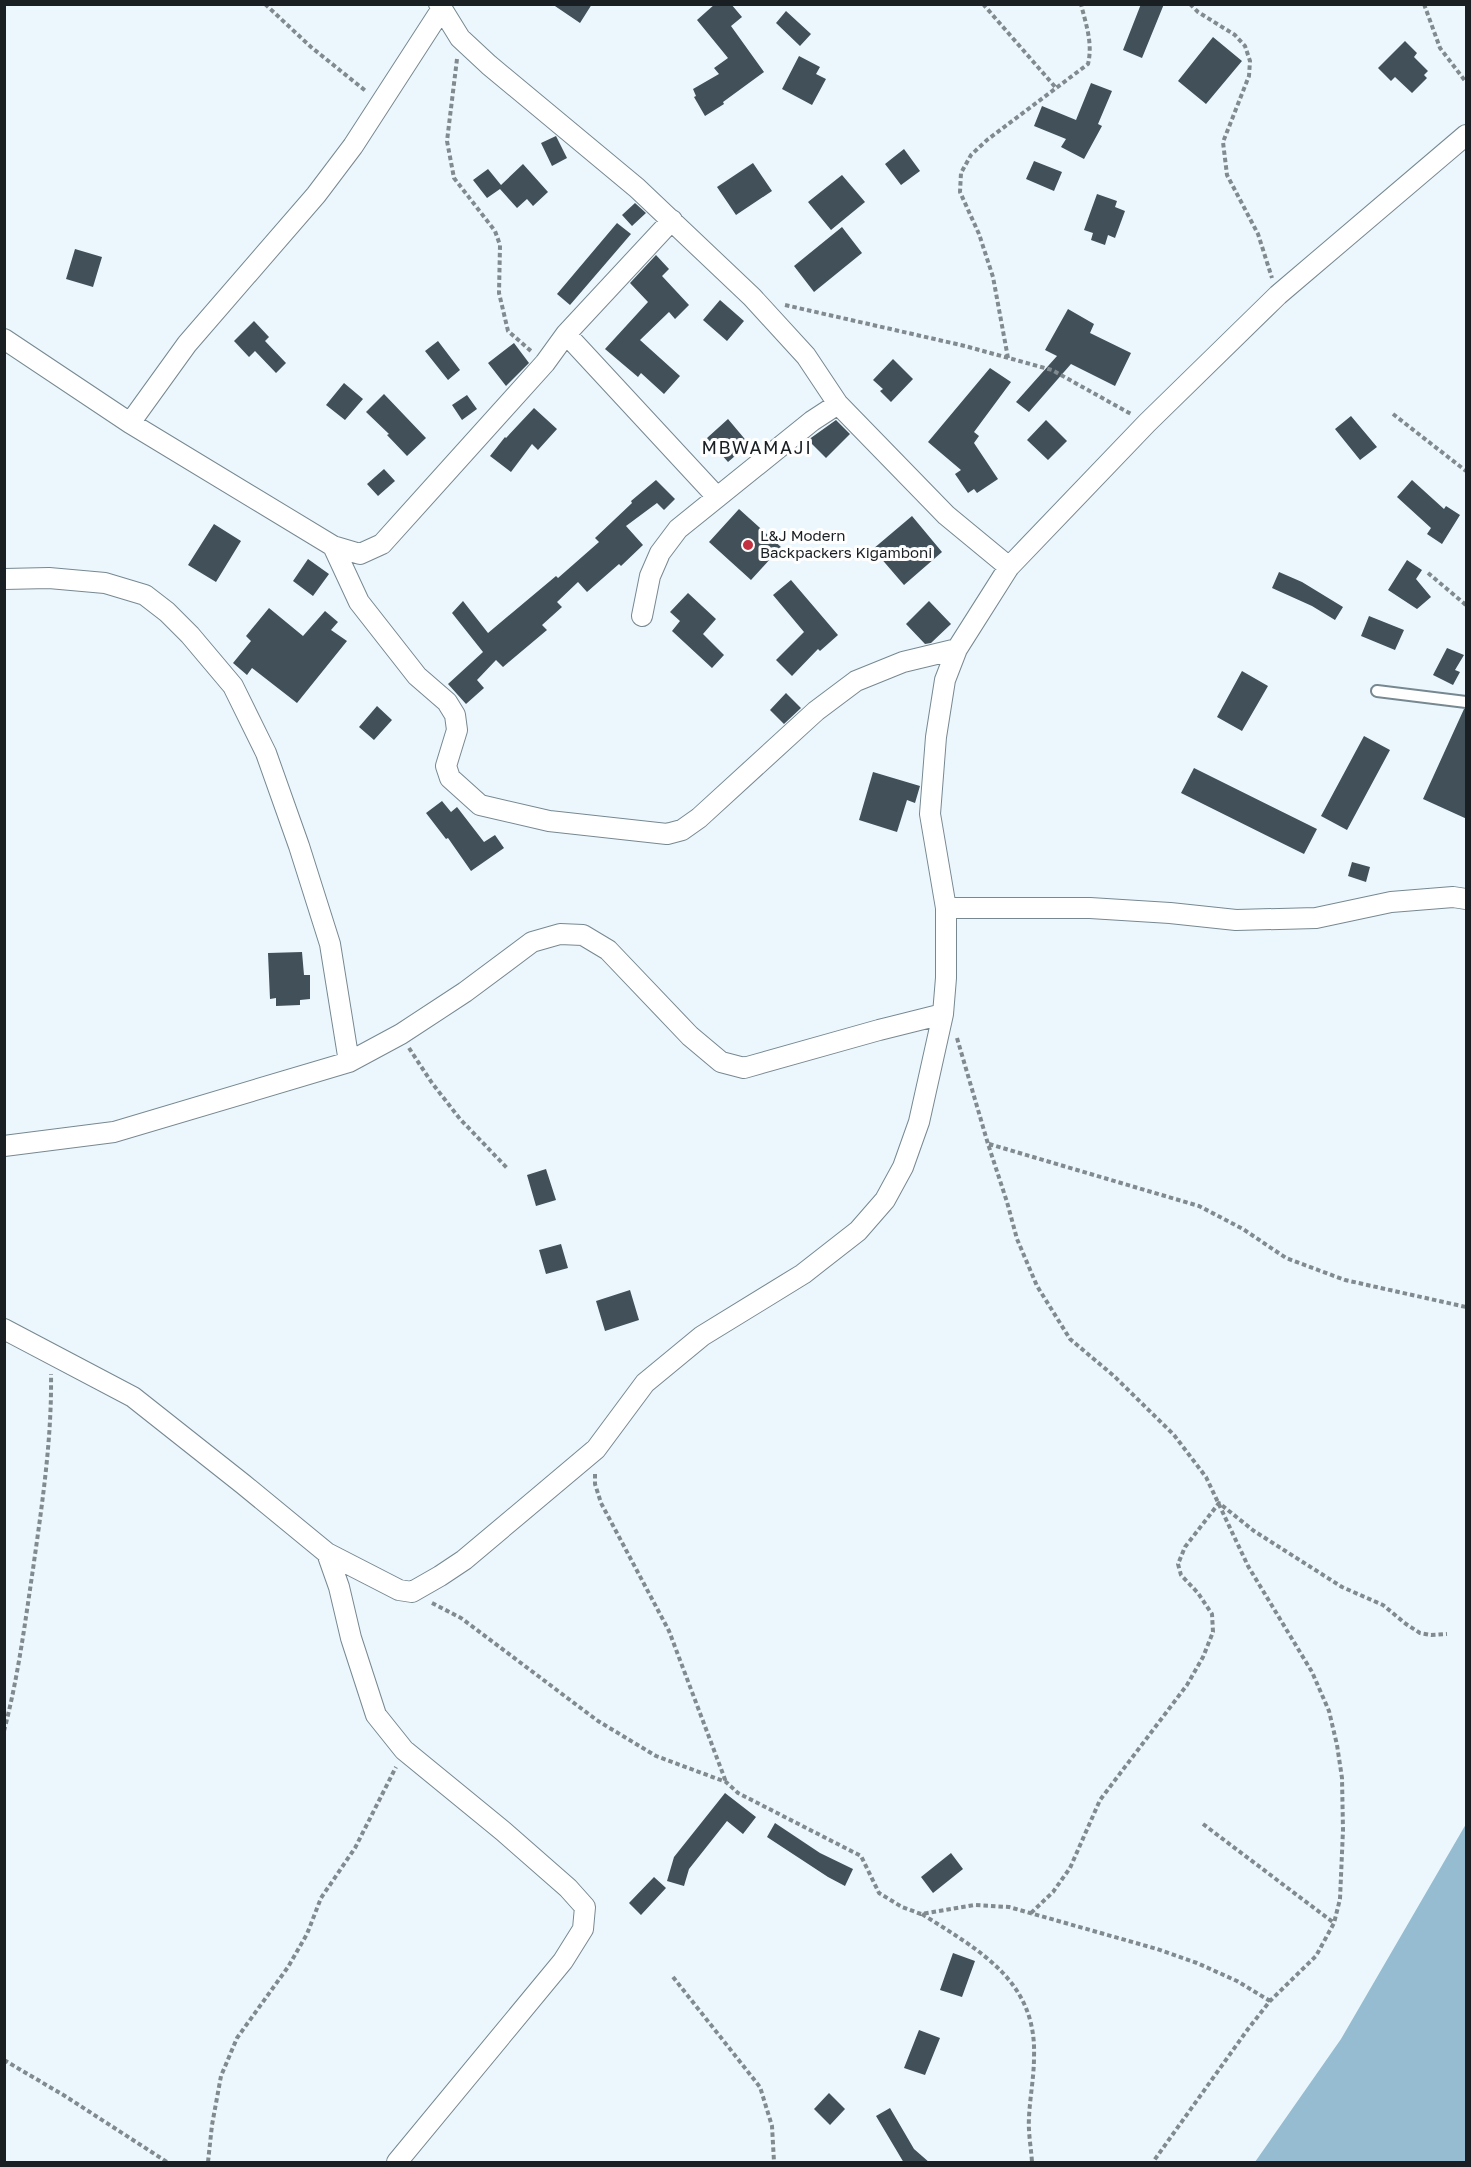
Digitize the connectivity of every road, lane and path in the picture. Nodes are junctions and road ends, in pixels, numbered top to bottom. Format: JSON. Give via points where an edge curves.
{"nodes":[{"id":1,"x":266,"y":4,"type":"edge"},
{"id":2,"x":983,"y":4,"type":"edge"},
{"id":3,"x":1081,"y":4,"type":"edge"},
{"id":4,"x":1190,"y":4,"type":"edge"},
{"id":5,"x":1424,"y":4,"type":"edge"},
{"id":6,"x":440,"y":7,"type":"edge"},
{"id":7,"x":460,"y":38,"type":"junction"},
{"id":8,"x":1467,"y":82,"type":"edge"},
{"id":9,"x":1057,"y":89,"type":"junction"},
{"id":10,"x":382,"y":103,"type":"junction"},
{"id":11,"x":1467,"y":135,"type":"edge"},
{"id":12,"x":672,"y":220,"type":"junction"},
{"id":13,"x":1278,"y":295,"type":"junction"},
{"id":14,"x":752,"y":297,"type":"junction"},
{"id":15,"x":566,"y":334,"type":"junction"},
{"id":16,"x":4,"y":339,"type":"edge"},
{"id":17,"x":1008,"y":358,"type":"junction"},
{"id":18,"x":545,"y":363,"type":"junction"},
{"id":19,"x":838,"y":404,"type":"junction"},
{"id":20,"x":1393,"y":414,"type":"dead end"},
{"id":21,"x":130,"y":423,"type":"junction"},
{"id":22,"x":1147,"y":423,"type":"junction"},
{"id":23,"x":1467,"y":471,"type":"edge"},
{"id":24,"x":717,"y":497,"type":"junction"},
{"id":25,"x":333,"y":546,"type":"junction"},
{"id":26,"x":1009,"y":567,"type":"junction"},
{"id":27,"x":1428,"y":573,"type":"dead end"},
{"id":28,"x":4,"y":579,"type":"edge"},
{"id":29,"x":1467,"y":605,"type":"edge"},
{"id":30,"x":642,"y":616,"type":"dead end"},
{"id":31,"x":957,"y":649,"type":"junction"},
{"id":32,"x":1377,"y":691,"type":"dead end"},
{"id":33,"x":1467,"y":702,"type":"edge"},
{"id":34,"x":1467,"y":899,"type":"edge"},
{"id":35,"x":946,"y":908,"type":"junction"},
{"id":36,"x":943,"y":1014,"type":"junction"},
{"id":37,"x":401,"y":1034,"type":"junction"},
{"id":38,"x":349,"y":1062,"type":"junction"},
{"id":39,"x":988,"y":1144,"type":"junction"},
{"id":40,"x":4,"y":1146,"type":"edge"},
{"id":41,"x":508,"y":1169,"type":"dead end"},
{"id":42,"x":1467,"y":1307,"type":"edge"},
{"id":43,"x":4,"y":1329,"type":"edge"},
{"id":44,"x":50,"y":1353,"type":"junction"},
{"id":45,"x":596,"y":1449,"type":"junction"},
{"id":46,"x":1219,"y":1503,"type":"junction"},
{"id":47,"x":327,"y":1553,"type":"junction"},
{"id":48,"x":412,"y":1592,"type":"junction"},
{"id":49,"x":1447,"y":1634,"type":"dead end"},
{"id":50,"x":4,"y":1731,"type":"edge"},
{"id":51,"x":404,"y":1750,"type":"junction"},
{"id":52,"x":726,"y":1782,"type":"junction"},
{"id":53,"x":1203,"y":1824,"type":"dead end"},
{"id":54,"x":1030,"y":1913,"type":"junction"},
{"id":55,"x":921,"y":1914,"type":"junction"},
{"id":56,"x":1334,"y":1923,"type":"junction"},
{"id":57,"x":673,"y":1977,"type":"dead end"},
{"id":58,"x":1270,"y":2001,"type":"junction"},
{"id":59,"x":4,"y":2060,"type":"edge"},
{"id":60,"x":167,"y":2163,"type":"edge"},
{"id":61,"x":208,"y":2163,"type":"edge"},
{"id":62,"x":397,"y":2163,"type":"edge"},
{"id":63,"x":774,"y":2163,"type":"edge"},
{"id":64,"x":1032,"y":2163,"type":"edge"},
{"id":65,"x":1153,"y":2163,"type":"edge"}],
"edges":[{"from":1,"to":10,"type":"path"},
{"from":2,"to":9,"type":"path"},
{"from":3,"to":9,"type":"path","via":[[1091,44],[1088,64]]},
{"from":4,"to":13,"type":"path","via":[[1235,35],[1245,46],[1250,61],[1249,76],[1224,142],[1227,175],[1258,234]]},
{"from":5,"to":8,"type":"path","via":[[1440,48]]},
{"from":6,"to":7,"type":"street"},
{"from":6,"to":10,"type":"street"},
{"from":7,"to":12,"type":"street"},
{"from":7,"to":18,"type":"path","via":[[447,141],[454,178],[495,231],[500,245],[499,292],[508,332]]},
{"from":9,"to":17,"type":"path","via":[[987,140],[971,154],[961,173],[960,192],[993,277]]},
{"from":10,"to":21,"type":"street","via":[[316,195],[187,344]]},
{"from":11,"to":13,"type":"street"},
{"from":12,"to":14,"type":"street"},
{"from":12,"to":15,"type":"street"},
{"from":13,"to":22,"type":"street"},
{"from":14,"to":17,"type":"path"},
{"from":14,"to":19,"type":"street","via":[[806,356]]},
{"from":15,"to":18,"type":"street"},
{"from":15,"to":24,"type":"street"},
{"from":16,"to":21,"type":"street"},
{"from":17,"to":22,"type":"path","via":[[1052,370]]},
{"from":18,"to":25,"type":"street","via":[[382,544],[360,554]]},
{"from":19,"to":24,"type":"street"},
{"from":19,"to":26,"type":"street","via":[[946,515]]},
{"from":20,"to":23,"type":"path"},
{"from":21,"to":25,"type":"street"},
{"from":22,"to":26,"type":"street"},
{"from":24,"to":30,"type":"street","via":[[678,529],[660,553],[650,576]]},
{"from":25,"to":31,"type":"street","via":[[359,602],[417,676],[447,702],[455,715],[457,730],[446,766],[450,778],[480,805],[549,821],[668,834],[682,830],[816,711],[856,681]]},
{"from":26,"to":31,"type":"street"},
{"from":27,"to":29,"type":"path"},
{"from":28,"to":38,"type":"street","via":[[105,583],[145,595],[190,635],[233,686],[266,753],[330,944]]},
{"from":31,"to":35,"type":"street","via":[[945,680],[930,814]]},
{"from":32,"to":33,"type":"lane"},
{"from":34,"to":35,"type":"street","via":[[1391,902],[1316,918],[1236,920],[1090,908]]},
{"from":35,"to":36,"type":"street"},
{"from":36,"to":37,"type":"street","via":[[744,1068],[721,1062],[690,1036],[608,950],[583,935],[560,934],[532,942]]},
{"from":36,"to":39,"type":"path","via":[[957,1037]]},
{"from":36,"to":45,"type":"street","via":[[919,1122],[903,1167],[885,1200],[858,1231],[803,1274],[702,1336],[645,1383]]},
{"from":37,"to":38,"type":"street"},
{"from":37,"to":41,"type":"path","via":[[460,1119]]},
{"from":38,"to":40,"type":"street","via":[[114,1132]]},
{"from":39,"to":42,"type":"path","via":[[1199,1206],[1286,1258],[1345,1280]]},
{"from":39,"to":46,"type":"path","via":[[1017,1239],[1037,1286],[1070,1339],[1174,1435],[1206,1477]]},
{"from":43,"to":44,"type":"street"},
{"from":44,"to":47,"type":"street","via":[[133,1397]]},
{"from":44,"to":50,"type":"path","via":[[51,1402],[41,1515],[23,1639]]},
{"from":45,"to":48,"type":"street","via":[[464,1560]]},
{"from":45,"to":52,"type":"path","via":[[595,1484],[601,1503],[669,1631]]},
{"from":46,"to":49,"type":"path","via":[[1254,1531],[1342,1587],[1383,1605],[1420,1633]]},
{"from":46,"to":54,"type":"path","via":[[1185,1546],[1178,1564],[1181,1575],[1212,1614],[1213,1632],[1203,1657],[1187,1685],[1100,1800],[1070,1869]]},
{"from":46,"to":56,"type":"path","via":[[1248,1566],[1312,1672],[1329,1711],[1342,1778],[1340,1899]]},
{"from":47,"to":48,"type":"street","via":[[399,1590]]},
{"from":47,"to":51,"type":"street","via":[[376,1715]]},
{"from":48,"to":52,"type":"path","via":[[461,1618],[589,1715],[656,1756]]},
{"from":51,"to":61,"type":"path","via":[[355,1848],[321,1898],[288,1967],[237,2038],[221,2076]]},
{"from":51,"to":62,"type":"street","via":[[503,1831],[585,1907],[583,1929],[563,1961]]},
{"from":52,"to":55,"type":"path","via":[[738,1793],[861,1856],[879,1893]]},
{"from":53,"to":56,"type":"path"},
{"from":54,"to":55,"type":"path","via":[[974,1905]]},
{"from":54,"to":58,"type":"path","via":[[1197,1963]]},
{"from":55,"to":64,"type":"path","via":[[982,1953],[1008,1976],[1026,2006],[1034,2056],[1029,2118]]},
{"from":56,"to":58,"type":"path","via":[[1316,1956]]},
{"from":57,"to":63,"type":"path","via":[[760,2087],[772,2126]]},
{"from":58,"to":65,"type":"path"},
{"from":59,"to":60,"type":"path"}]}
